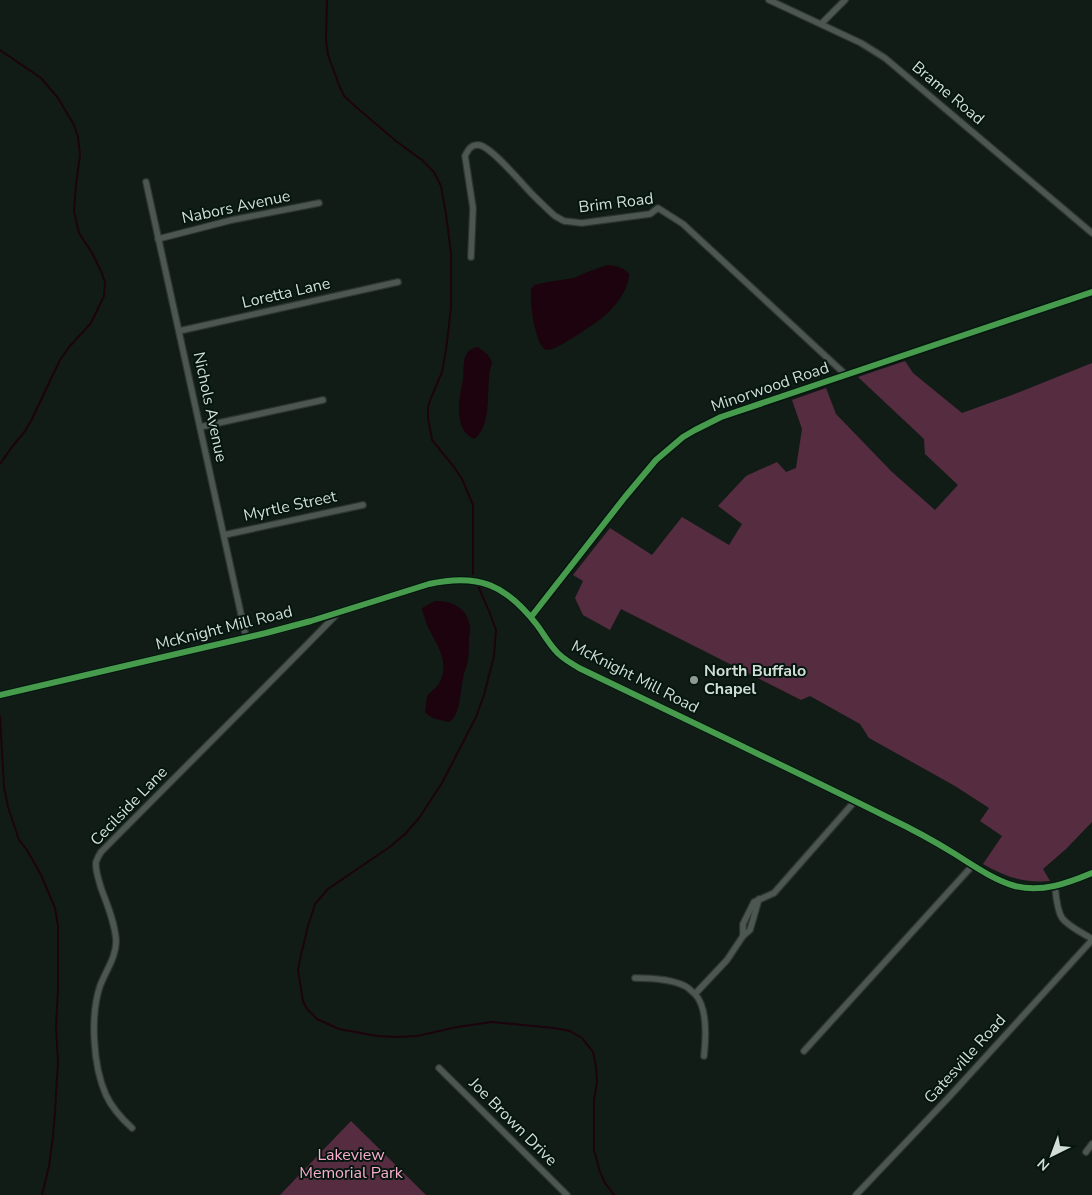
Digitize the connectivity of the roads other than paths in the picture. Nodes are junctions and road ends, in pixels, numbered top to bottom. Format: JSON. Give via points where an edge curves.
{"nodes":[{"id":1,"x":769,"y":0,"type":"edge"},
{"id":2,"x":845,"y":0,"type":"edge"},
{"id":3,"x":821,"y":24,"type":"junction"},
{"id":4,"x":146,"y":182,"type":"dead end"},
{"id":5,"x":319,"y":203,"type":"dead end"},
{"id":6,"x":1092,"y":233,"type":"edge"},
{"id":7,"x":158,"y":239,"type":"junction"},
{"id":8,"x":471,"y":257,"type":"dead end"},
{"id":9,"x":398,"y":282,"type":"dead end"},
{"id":10,"x":1092,"y":292,"type":"edge"},
{"id":11,"x":179,"y":331,"type":"junction"},
{"id":12,"x":846,"y":375,"type":"junction"},
{"id":13,"x":323,"y":400,"type":"dead end"},
{"id":14,"x":200,"y":427,"type":"junction"},
{"id":15,"x":362,"y":505,"type":"dead end"},
{"id":16,"x":224,"y":535,"type":"junction"},
{"id":17,"x":340,"y":612,"type":"junction"},
{"id":18,"x":531,"y":617,"type":"junction"},
{"id":19,"x":246,"y":638,"type":"junction"},
{"id":20,"x":0,"y":695,"type":"edge"},
{"id":21,"x":855,"y":801,"type":"junction"},
{"id":22,"x":973,"y":865,"type":"junction"},
{"id":23,"x":1092,"y":873,"type":"edge"},
{"id":24,"x":1054,"y":887,"type":"junction"},
{"id":25,"x":1092,"y":939,"type":"edge"},
{"id":26,"x":635,"y":978,"type":"dead end"},
{"id":27,"x":695,"y":994,"type":"junction"},
{"id":28,"x":804,"y":1051,"type":"dead end"},
{"id":29,"x":704,"y":1056,"type":"dead end"},
{"id":30,"x":439,"y":1068,"type":"dead end"},
{"id":31,"x":132,"y":1128,"type":"dead end"},
{"id":32,"x":1092,"y":1144,"type":"edge"},
{"id":33,"x":1086,"y":1152,"type":"dead end"},
{"id":34,"x":567,"y":1195,"type":"edge"},
{"id":35,"x":856,"y":1195,"type":"edge"}],
"edges":[{"from":1,"to":3,"type":"street","name":"Brame Road"},
{"from":2,"to":3,"type":"street"},
{"from":3,"to":6,"type":"street","name":"Brame Road","via":[[885,58]]},
{"from":4,"to":7,"type":"street","name":"Nichols Avenue"},
{"from":5,"to":7,"type":"street","name":"Nabors Avenue"},
{"from":7,"to":11,"type":"street","name":"Nichols Avenue"},
{"from":8,"to":12,"type":"street","name":"Brim Road","via":[[473,208],[465,156],[474,145],[480,145],[564,221],[582,223],[650,214],[658,208],[683,224]]},
{"from":9,"to":11,"type":"street","name":"Loretta Lane"},
{"from":10,"to":12,"type":"street","name":"Minorwood Road"},
{"from":11,"to":14,"type":"street","name":"Nichols Avenue"},
{"from":12,"to":18,"type":"street","name":"Minorwood Road","via":[[722,417],[672,446],[644,474]]},
{"from":13,"to":14,"type":"street"},
{"from":14,"to":16,"type":"street","name":"Nichols Avenue"},
{"from":15,"to":16,"type":"street","name":"Myrtle Street"},
{"from":16,"to":19,"type":"street","name":"Nichols Avenue"},
{"from":17,"to":18,"type":"street","name":"McKnight Mill Road","via":[[429,584],[462,580],[482,582],[500,590]]},
{"from":17,"to":19,"type":"street","name":"McKnight Mill Road"},
{"from":17,"to":31,"type":"street","name":"Cecilside Lane","via":[[98,857],[96,870],[116,940],[97,998],[95,1049],[106,1094],[118,1114]]},
{"from":18,"to":21,"type":"street","name":"McKnight Mill Road","via":[[555,651],[580,668]]},
{"from":19,"to":20,"type":"street","name":"McKnight Mill Road"},
{"from":21,"to":22,"type":"street","name":"McKnight Mill Road"},
{"from":21,"to":27,"type":"street","via":[[774,893],[756,900],[750,930]]},
{"from":22,"to":24,"type":"street","name":"McKnight Mill Road","via":[[999,880],[1023,888]]},
{"from":22,"to":28,"type":"street"},
{"from":23,"to":24,"type":"street","name":"McKnight Mill Road"},
{"from":24,"to":25,"type":"street","via":[[1063,918]]},
{"from":25,"to":35,"type":"street","name":"Gatesville Road"},
{"from":26,"to":27,"type":"street","via":[[672,982]]},
{"from":27,"to":29,"type":"street","via":[[705,1018]]},
{"from":30,"to":34,"type":"street","name":"Joe Brown Drive"},
{"from":32,"to":33,"type":"street"}]}
